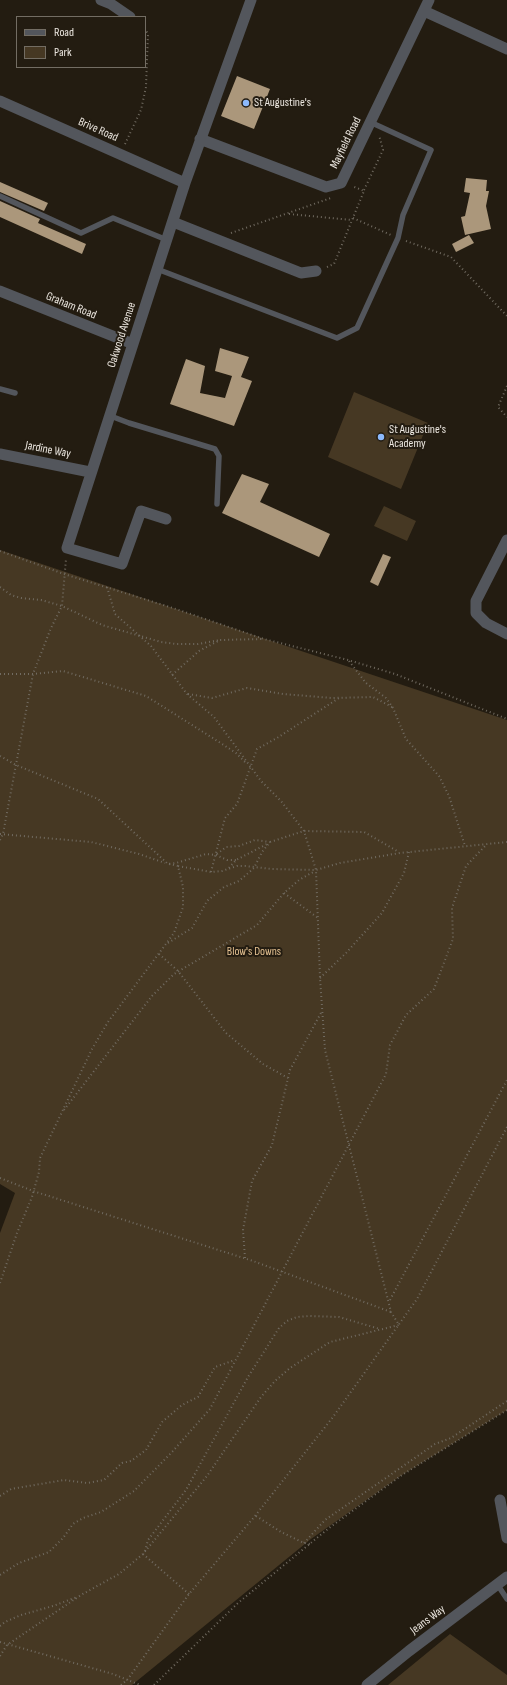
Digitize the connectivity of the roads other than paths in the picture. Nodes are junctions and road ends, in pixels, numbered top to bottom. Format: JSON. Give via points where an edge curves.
{"nodes":[{"id":1,"x":251,"y":0,"type":"edge"},
{"id":2,"x":429,"y":0,"type":"edge"},
{"id":3,"x":108,"y":1,"type":"edge"},
{"id":4,"x":424,"y":11,"type":"junction"},
{"id":5,"x":129,"y":16,"type":"edge"},
{"id":6,"x":507,"y":49,"type":"edge"},
{"id":7,"x":0,"y":101,"type":"edge"},
{"id":8,"x":370,"y":122,"type":"junction"},
{"id":9,"x":200,"y":139,"type":"junction"},
{"id":10,"x":185,"y":183,"type":"junction"},
{"id":11,"x":0,"y":196,"type":"edge"},
{"id":12,"x":173,"y":222,"type":"junction"},
{"id":13,"x":168,"y":240,"type":"junction"},
{"id":14,"x":157,"y":269,"type":"junction"},
{"id":15,"x":316,"y":271,"type":"road end"},
{"id":16,"x":0,"y":291,"type":"edge"},
{"id":17,"x":133,"y":344,"type":"junction"},
{"id":18,"x":0,"y":389,"type":"edge"},
{"id":19,"x":15,"y":393,"type":"dead end"},
{"id":20,"x":108,"y":415,"type":"junction"},
{"id":21,"x":0,"y":454,"type":"edge"},
{"id":22,"x":90,"y":472,"type":"junction"},
{"id":23,"x":217,"y":504,"type":"dead end"},
{"id":24,"x":166,"y":519,"type":"dead end"},
{"id":25,"x":507,"y":540,"type":"edge"},
{"id":26,"x":507,"y":634,"type":"edge"},
{"id":27,"x":500,"y":1500,"type":"dead end"},
{"id":28,"x":507,"y":1538,"type":"edge"},
{"id":29,"x":507,"y":1577,"type":"edge"},
{"id":30,"x":497,"y":1584,"type":"junction"},
{"id":31,"x":507,"y":1599,"type":"edge"},
{"id":32,"x":367,"y":1685,"type":"edge"}],
"edges":[{"from":1,"to":9,"type":"street","name":"Oakwood Avenue"},
{"from":2,"to":4,"type":"street","name":"Mayfield Road"},
{"from":3,"to":5,"type":"street"},
{"from":4,"to":6,"type":"street"},
{"from":4,"to":8,"type":"street","name":"Mayfield Road"},
{"from":7,"to":10,"type":"street","name":"Brive Road"},
{"from":8,"to":9,"type":"street","name":"Mayfield Road","via":[[341,183],[326,187]]},
{"from":8,"to":14,"type":"lane","via":[[431,150],[403,215],[398,238],[357,328],[336,338]]},
{"from":9,"to":10,"type":"street","name":"Oakwood Avenue"},
{"from":10,"to":12,"type":"street","name":"Oakwood Avenue"},
{"from":11,"to":13,"type":"lane","via":[[81,233],[113,218]]},
{"from":12,"to":13,"type":"street","name":"Oakwood Avenue"},
{"from":12,"to":15,"type":"street","via":[[301,273]]},
{"from":13,"to":14,"type":"street","name":"Oakwood Avenue"},
{"from":14,"to":17,"type":"street","name":"Oakwood Avenue"},
{"from":16,"to":17,"type":"street","name":"Graham Road"},
{"from":17,"to":20,"type":"street","name":"Oakwood Avenue"},
{"from":18,"to":19,"type":"lane"},
{"from":20,"to":22,"type":"street","name":"Oakwood Avenue"},
{"from":20,"to":23,"type":"lane","via":[[215,450],[219,456]]},
{"from":21,"to":22,"type":"street","name":"Jardine Way"},
{"from":22,"to":24,"type":"street","name":"Oakwood Avenue","via":[[67,548],[122,564],[141,511]]},
{"from":25,"to":26,"type":"street","via":[[476,601],[476,613],[486,623]]},
{"from":27,"to":28,"type":"street"},
{"from":29,"to":30,"type":"street","name":"Jeans Way"},
{"from":30,"to":31,"type":"lane"},
{"from":30,"to":32,"type":"street","name":"Jeans Way"}]}
